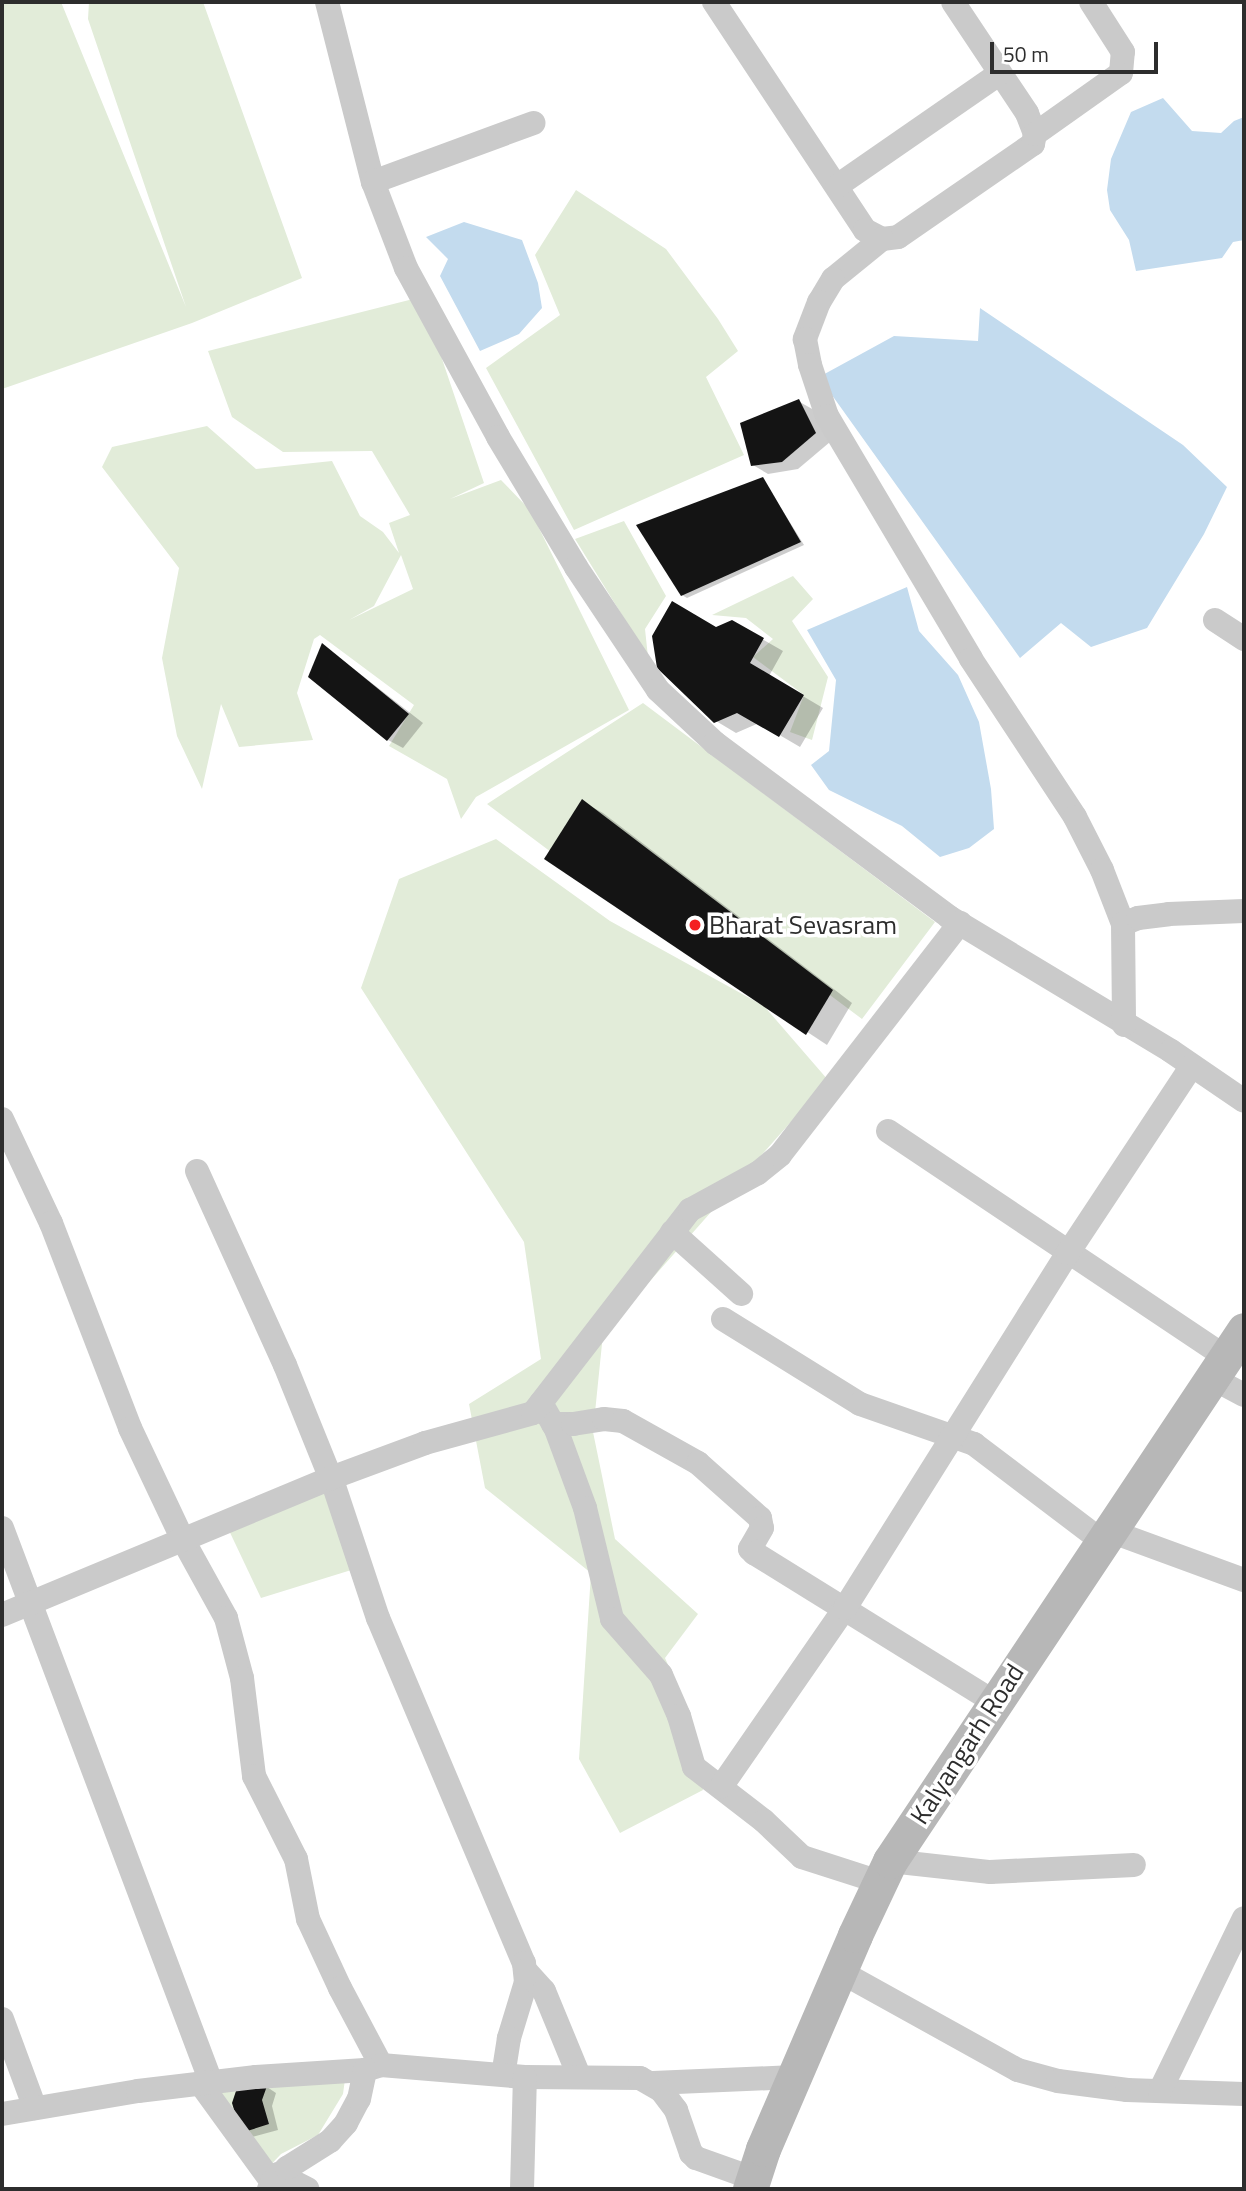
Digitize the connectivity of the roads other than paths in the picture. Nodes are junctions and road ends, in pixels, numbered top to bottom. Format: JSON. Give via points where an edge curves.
{"nodes":[{"id":1,"x":327,"y":2,"type":"edge"},
{"id":2,"x":714,"y":2,"type":"edge"},
{"id":3,"x":953,"y":2,"type":"edge"},
{"id":4,"x":1091,"y":2,"type":"edge"},
{"id":5,"x":1000,"y":73,"type":"junction"},
{"id":6,"x":533,"y":124,"type":"dead end"},
{"id":7,"x":1035,"y":134,"type":"junction"},
{"id":8,"x":373,"y":182,"type":"junction"},
{"id":9,"x":837,"y":186,"type":"junction"},
{"id":10,"x":882,"y":239,"type":"junction"},
{"id":11,"x":1215,"y":620,"type":"dead end"},
{"id":12,"x":1244,"y":639,"type":"edge"},
{"id":13,"x":1244,"y":911,"type":"edge"},
{"id":14,"x":960,"y":923,"type":"junction"},
{"id":15,"x":1123,"y":924,"type":"junction"},
{"id":16,"x":1124,"y":1025,"type":"junction"},
{"id":17,"x":1192,"y":1066,"type":"junction"},
{"id":18,"x":1244,"y":1101,"type":"edge"},
{"id":19,"x":2,"y":1119,"type":"edge"},
{"id":20,"x":888,"y":1131,"type":"dead end"},
{"id":21,"x":197,"y":1171,"type":"dead end"},
{"id":22,"x":672,"y":1232,"type":"junction"},
{"id":23,"x":1068,"y":1253,"type":"junction"},
{"id":24,"x":741,"y":1294,"type":"dead end"},
{"id":25,"x":723,"y":1320,"type":"dead end"},
{"id":26,"x":1227,"y":1355,"type":"edge"},
{"id":27,"x":1244,"y":1395,"type":"edge"},
{"id":28,"x":547,"y":1413,"type":"junction"},
{"id":29,"x":953,"y":1436,"type":"junction"},
{"id":30,"x":331,"y":1479,"type":"junction"},
{"id":31,"x":2,"y":1528,"type":"edge"},
{"id":32,"x":1107,"y":1536,"type":"junction"},
{"id":33,"x":183,"y":1540,"type":"junction"},
{"id":34,"x":1244,"y":1580,"type":"edge"},
{"id":35,"x":30,"y":1603,"type":"junction"},
{"id":36,"x":845,"y":1608,"type":"junction"},
{"id":37,"x":2,"y":1615,"type":"edge"},
{"id":38,"x":994,"y":1702,"type":"junction"},
{"id":39,"x":721,"y":1787,"type":"junction"},
{"id":40,"x":1134,"y":1865,"type":"dead end"},
{"id":41,"x":885,"y":1872,"type":"junction"},
{"id":42,"x":1244,"y":1918,"type":"edge"},
{"id":43,"x":525,"y":1970,"type":"junction"},
{"id":44,"x":841,"y":1972,"type":"junction"},
{"id":45,"x":2,"y":2018,"type":"edge"},
{"id":46,"x":373,"y":2068,"type":"junction"},
{"id":47,"x":514,"y":2076,"type":"junction"},
{"id":48,"x":579,"y":2077,"type":"junction"},
{"id":49,"x":794,"y":2077,"type":"junction"},
{"id":50,"x":205,"y":2083,"type":"junction"},
{"id":51,"x":653,"y":2083,"type":"junction"},
{"id":52,"x":1160,"y":2091,"type":"junction"},
{"id":53,"x":1244,"y":2094,"type":"edge"},
{"id":54,"x":35,"y":2109,"type":"junction"},
{"id":55,"x":2,"y":2113,"type":"edge"},
{"id":56,"x":273,"y":2182,"type":"edge"},
{"id":57,"x":751,"y":2183,"type":"edge"},
{"id":58,"x":307,"y":2189,"type":"edge"},
{"id":59,"x":522,"y":2189,"type":"edge"}],
"edges":[{"from":1,"to":8,"type":"street"},
{"from":2,"to":9,"type":"street"},
{"from":3,"to":5,"type":"street"},
{"from":4,"to":7,"type":"street","via":[[1123,52],[1121,73]]},
{"from":5,"to":7,"type":"street","via":[[1027,113]]},
{"from":5,"to":9,"type":"street"},
{"from":6,"to":8,"type":"street"},
{"from":7,"to":10,"type":"street","via":[[1033,144],[1024,152],[898,237]]},
{"from":8,"to":14,"type":"street","via":[[406,268],[498,437],[576,567],[658,690],[735,759]]},
{"from":9,"to":10,"type":"street","via":[[865,230]]},
{"from":10,"to":15,"type":"street","via":[[834,279],[819,302],[806,339],[827,415],[971,659],[1075,817]]},
{"from":11,"to":12,"type":"street"},
{"from":13,"to":15,"type":"street","via":[[1138,918]]},
{"from":14,"to":16,"type":"street"},
{"from":14,"to":22,"type":"street","via":[[780,1155],[758,1173],[690,1210]]},
{"from":15,"to":16,"type":"street"},
{"from":16,"to":17,"type":"street"},
{"from":17,"to":18,"type":"street"},
{"from":17,"to":23,"type":"street"},
{"from":19,"to":33,"type":"street","via":[[51,1223],[130,1427]]},
{"from":20,"to":23,"type":"street"},
{"from":21,"to":30,"type":"street"},
{"from":22,"to":24,"type":"street"},
{"from":22,"to":28,"type":"street"},
{"from":23,"to":26,"type":"street"},
{"from":23,"to":29,"type":"street"},
{"from":25,"to":29,"type":"street","via":[[860,1405]]},
{"from":26,"to":27,"type":"street"},
{"from":26,"to":32,"type":"main road","name":"Kalyangarh Road"},
{"from":28,"to":30,"type":"street","via":[[425,1443]]},
{"from":28,"to":36,"type":"street","via":[[573,1424],[623,1420],[698,1463],[760,1518],[762,1528],[751,1543],[754,1553]]},
{"from":28,"to":39,"type":"street","via":[[585,1508],[612,1619],[661,1675],[694,1767]]},
{"from":29,"to":32,"type":"street","via":[[974,1444]]},
{"from":29,"to":36,"type":"street"},
{"from":30,"to":33,"type":"street"},
{"from":30,"to":43,"type":"street","via":[[378,1618]]},
{"from":31,"to":35,"type":"street"},
{"from":32,"to":34,"type":"street"},
{"from":32,"to":38,"type":"main road","name":"Kalyangarh Road"},
{"from":33,"to":35,"type":"street"},
{"from":33,"to":46,"type":"street","via":[[226,1618],[242,1678],[254,1776],[296,1859],[308,1919]]},
{"from":35,"to":37,"type":"street"},
{"from":35,"to":50,"type":"street"},
{"from":36,"to":38,"type":"street"},
{"from":36,"to":39,"type":"street"},
{"from":38,"to":41,"type":"main road","name":"Kalyangarh Road"},
{"from":39,"to":41,"type":"street","via":[[802,1857]]},
{"from":40,"to":41,"type":"street"},
{"from":41,"to":44,"type":"main road","name":"Kalyangarh Road"},
{"from":42,"to":52,"type":"street"},
{"from":43,"to":47,"type":"street","via":[[526,1982],[509,2038]]},
{"from":43,"to":48,"type":"street","via":[[544,1991]]},
{"from":44,"to":49,"type":"main road","name":"Kalyangarh Road"},
{"from":44,"to":52,"type":"street","via":[[1018,2070],[1058,2081]]},
{"from":45,"to":54,"type":"street"},
{"from":46,"to":47,"type":"street"},
{"from":46,"to":50,"type":"street"},
{"from":46,"to":56,"type":"street","via":[[346,2123],[330,2141]]},
{"from":47,"to":48,"type":"street"},
{"from":47,"to":59,"type":"street"},
{"from":48,"to":51,"type":"street","via":[[640,2078]]},
{"from":49,"to":51,"type":"street"},
{"from":49,"to":57,"type":"main road","name":"Kalyangarh Road"},
{"from":50,"to":54,"type":"street"},
{"from":50,"to":56,"type":"street"},
{"from":51,"to":57,"type":"street","via":[[676,2110],[691,2153]]},
{"from":52,"to":53,"type":"street"},
{"from":54,"to":55,"type":"street"},
{"from":56,"to":58,"type":"street"}]}
